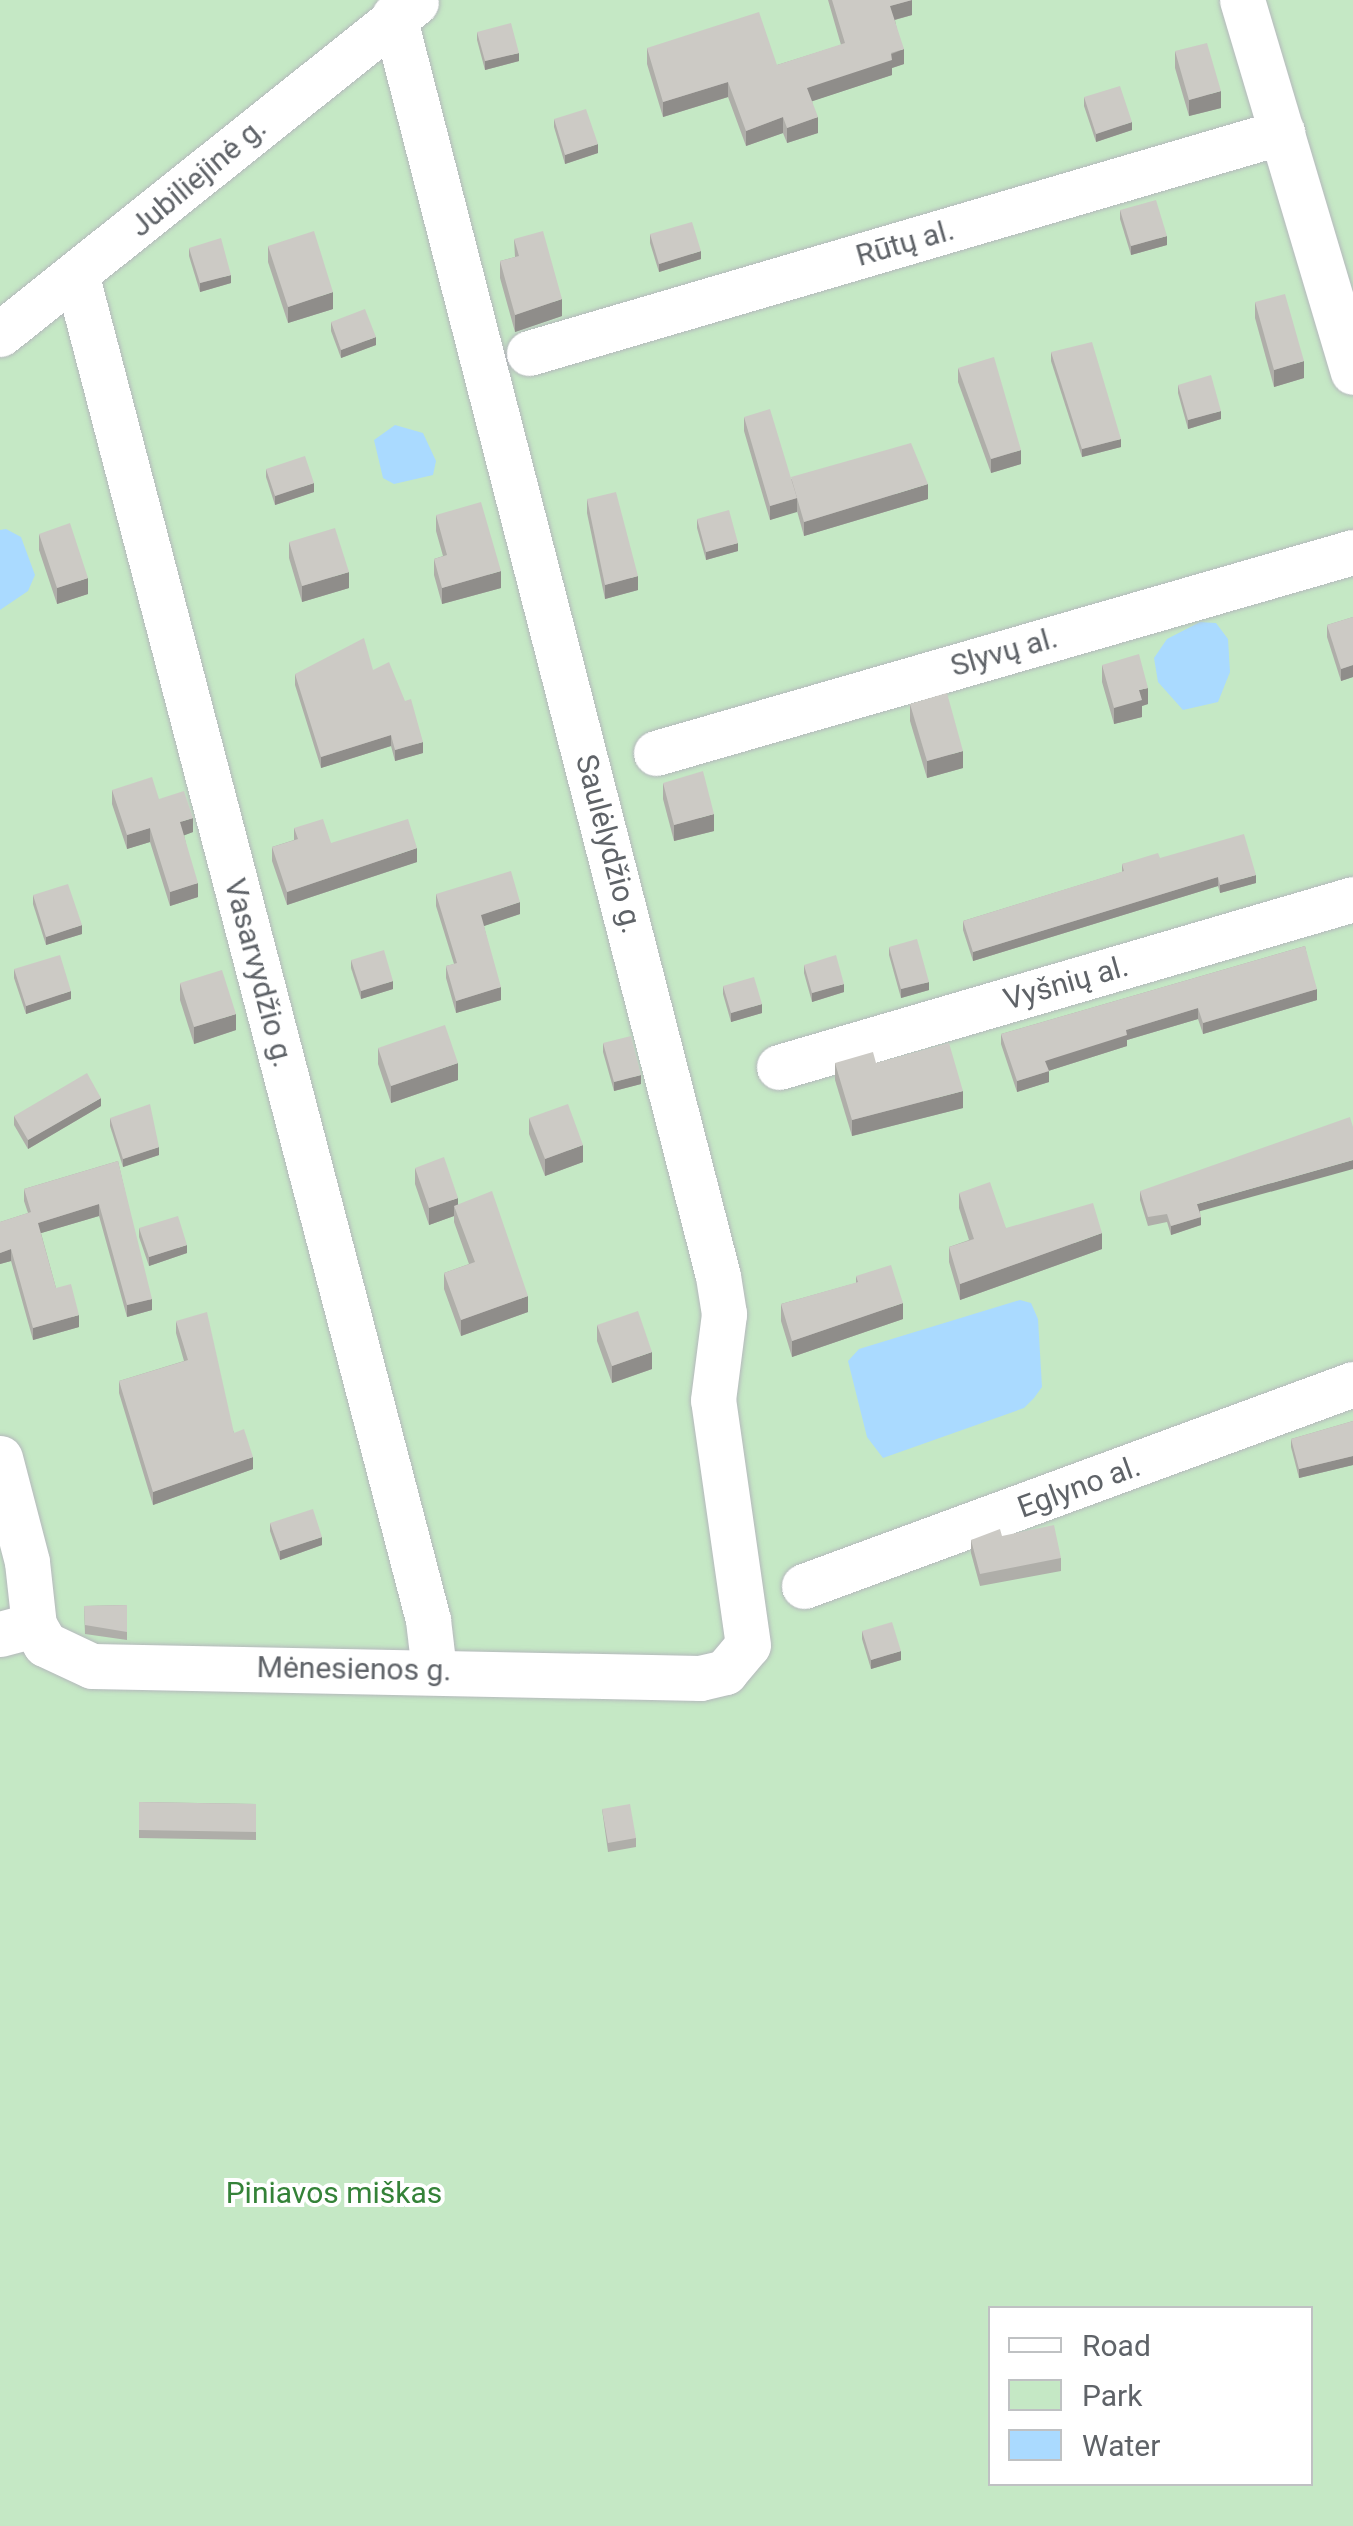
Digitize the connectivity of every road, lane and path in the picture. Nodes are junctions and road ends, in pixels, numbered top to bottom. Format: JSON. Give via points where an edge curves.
{"nodes":[{"id":1,"x":1242,"y":0,"type":"edge"},
{"id":2,"x":406,"y":8,"type":"edge"},
{"id":3,"x":1282,"y":132,"type":"junction"},
{"id":4,"x":77,"y":277,"type":"junction"},
{"id":5,"x":0,"y":334,"type":"edge"},
{"id":6,"x":529,"y":353,"type":"dead end"},
{"id":7,"x":1352,"y":362,"type":"edge"},
{"id":8,"x":1353,"y":552,"type":"edge"},
{"id":9,"x":656,"y":753,"type":"dead end"},
{"id":10,"x":1353,"y":899,"type":"edge"},
{"id":11,"x":778,"y":1067,"type":"dead end"},
{"id":12,"x":1353,"y":1384,"type":"edge"},
{"id":13,"x":0,"y":1458,"type":"edge"},
{"id":14,"x":804,"y":1586,"type":"dead end"},
{"id":15,"x":17,"y":1629,"type":"edge"},
{"id":16,"x":434,"y":1670,"type":"junction"},
{"id":17,"x":724,"y":1672,"type":"joint"}],
"edges":[{"from":1,"to":3,"type":"street"},
{"from":2,"to":4,"type":"street","name":"Jubiliejinė g."},
{"from":2,"to":17,"type":"street","name":"Saulėlydžio g.","via":[[718,1276],[724,1314],[712,1400],[748,1625],[748,1646]]},
{"from":3,"to":6,"type":"street","name":"Rūtų al."},
{"from":3,"to":7,"type":"street"},
{"from":4,"to":5,"type":"street","name":"Jubiliejinė g."},
{"from":4,"to":16,"type":"street","name":"Vasarvydžio g.","via":[[428,1620]]},
{"from":8,"to":9,"type":"street","name":"Slyvų al."},
{"from":10,"to":11,"type":"street","name":"Vyšnių al."},
{"from":12,"to":14,"type":"street","name":"Eglyno al."},
{"from":13,"to":15,"type":"street","via":[[27,1562]]},
{"from":15,"to":16,"type":"street","name":"Mėnesienos g.","via":[[92,1666]]},
{"from":16,"to":17,"type":"street","name":"Mėnesienos g.","via":[[700,1678]]}]}
